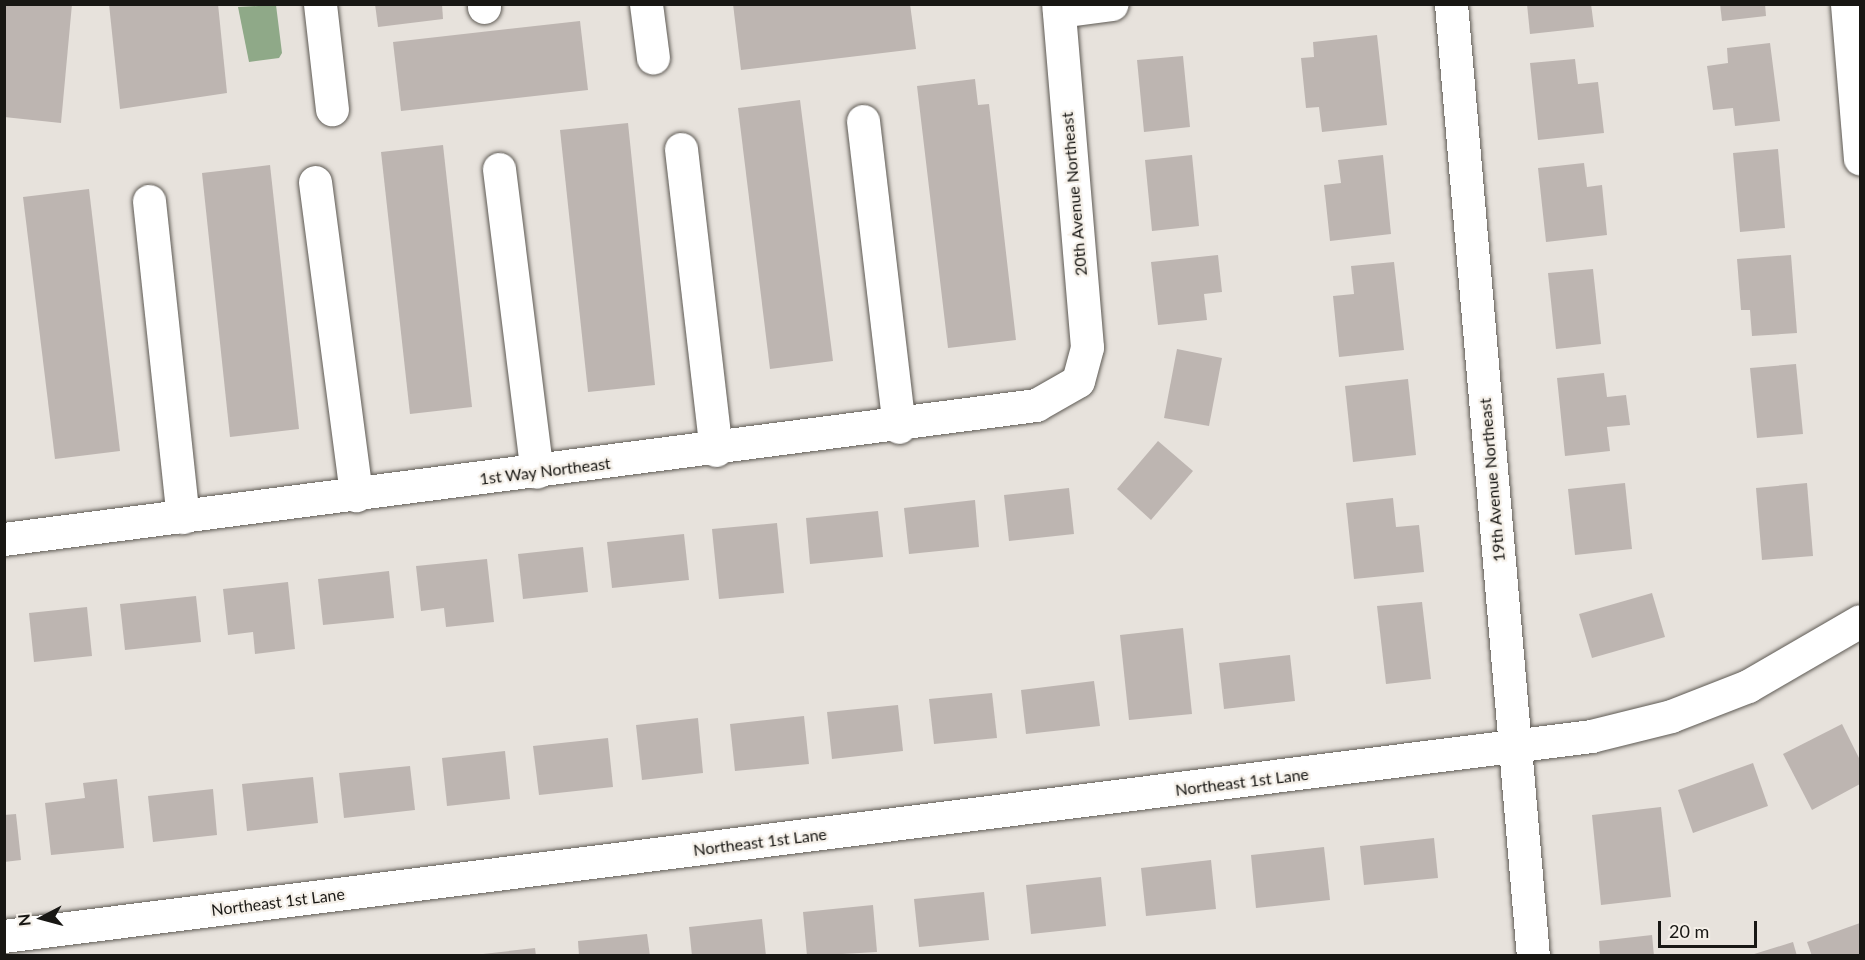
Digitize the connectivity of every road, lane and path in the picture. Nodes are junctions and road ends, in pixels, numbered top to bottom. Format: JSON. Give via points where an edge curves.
{"nodes":[{"id":1,"x":320,"y":4,"type":"edge"},
{"id":2,"x":646,"y":4,"type":"edge"},
{"id":3,"x":1112,"y":4,"type":"edge"},
{"id":4,"x":1451,"y":4,"type":"edge"},
{"id":5,"x":1847,"y":4,"type":"edge"},
{"id":6,"x":1058,"y":8,"type":"edge"},
{"id":7,"x":653,"y":58,"type":"dead end"},
{"id":8,"x":332,"y":109,"type":"dead end"},
{"id":9,"x":863,"y":122,"type":"dead end"},
{"id":10,"x":681,"y":149,"type":"dead end"},
{"id":11,"x":1860,"y":158,"type":"edge"},
{"id":12,"x":499,"y":169,"type":"dead end"},
{"id":13,"x":315,"y":182,"type":"dead end"},
{"id":14,"x":148,"y":201,"type":"dead end"},
{"id":15,"x":1078,"y":381,"type":"joint"},
{"id":16,"x":899,"y":427,"type":"junction"},
{"id":17,"x":716,"y":450,"type":"junction"},
{"id":18,"x":537,"y":472,"type":"junction"},
{"id":19,"x":356,"y":495,"type":"junction"},
{"id":20,"x":183,"y":517,"type":"junction"},
{"id":21,"x":4,"y":539,"type":"edge"},
{"id":22,"x":1860,"y":621,"type":"edge"},
{"id":23,"x":1516,"y":747,"type":"junction"},
{"id":24,"x":4,"y":936,"type":"edge"},
{"id":25,"x":1533,"y":956,"type":"edge"}],
"edges":[{"from":1,"to":8,"type":"street"},
{"from":2,"to":7,"type":"street"},
{"from":3,"to":6,"type":"street"},
{"from":4,"to":23,"type":"street","name":"19th Avenue Northeast"},
{"from":5,"to":11,"type":"street"},
{"from":6,"to":15,"type":"street","name":"20th Avenue Northeast","via":[[1087,347]]},
{"from":9,"to":16,"type":"street"},
{"from":10,"to":17,"type":"street"},
{"from":12,"to":18,"type":"street"},
{"from":13,"to":19,"type":"street"},
{"from":14,"to":20,"type":"street"},
{"from":15,"to":16,"type":"street","name":"1st Way Northeast","via":[[1036,405]]},
{"from":16,"to":17,"type":"street","name":"1st Way Northeast"},
{"from":17,"to":18,"type":"street","name":"1st Way Northeast"},
{"from":18,"to":19,"type":"street","name":"1st Way Northeast"},
{"from":19,"to":20,"type":"street","name":"1st Way Northeast"},
{"from":20,"to":21,"type":"street","name":"1st Way Northeast"},
{"from":22,"to":23,"type":"street","name":"Northeast 1st Lane","via":[[1748,686],[1671,716],[1591,736]]},
{"from":23,"to":24,"type":"street","name":"Northeast 1st Lane"},
{"from":23,"to":25,"type":"street","name":"19th Avenue Northeast"}]}
